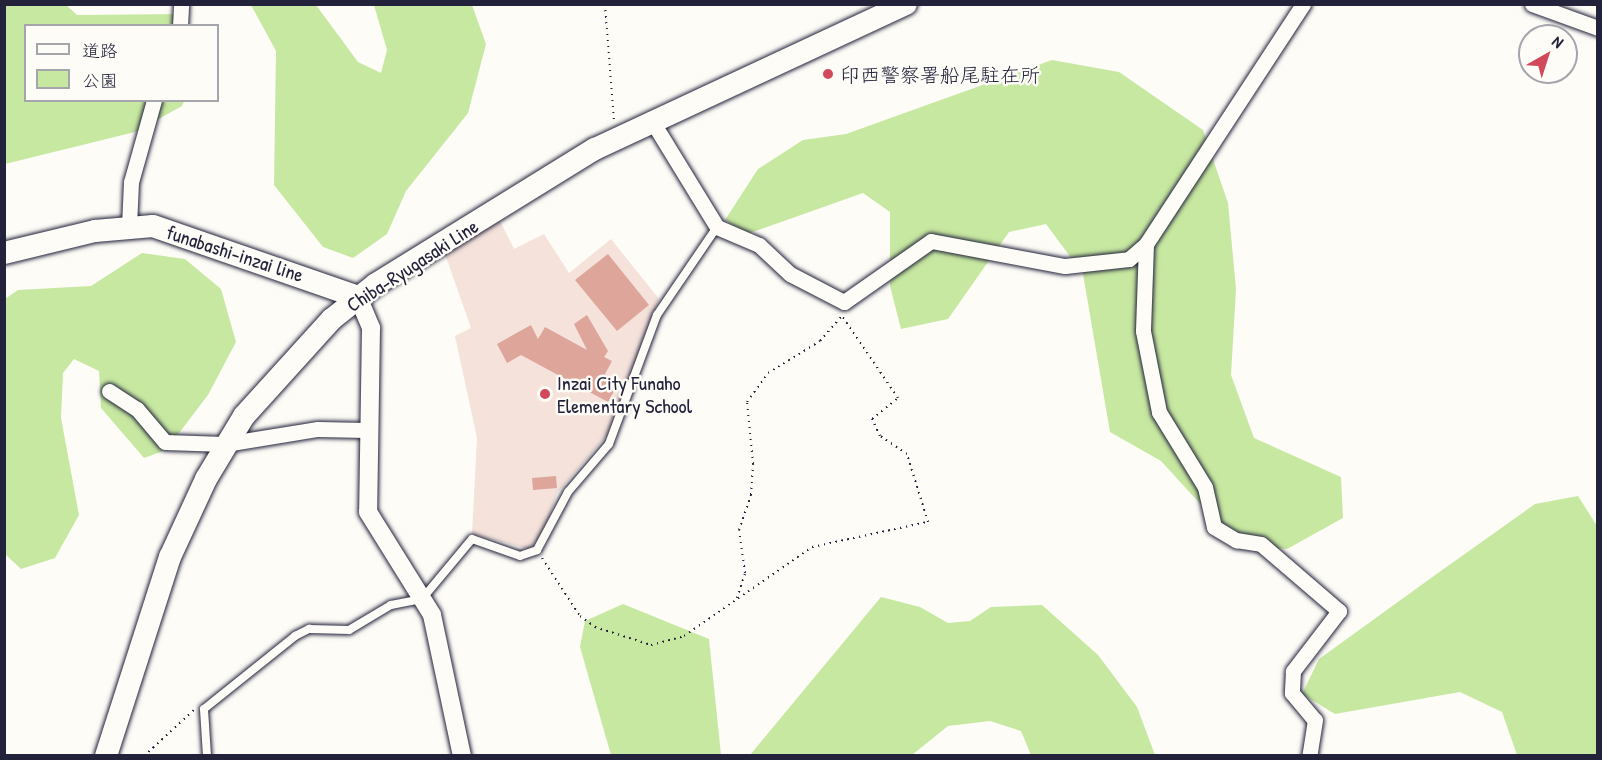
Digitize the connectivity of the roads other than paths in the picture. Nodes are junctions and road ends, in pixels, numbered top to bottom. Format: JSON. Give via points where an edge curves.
{"nodes":[{"id":1,"x":181,"y":4,"type":"edge"},
{"id":2,"x":906,"y":4,"type":"edge"},
{"id":3,"x":1303,"y":4,"type":"edge"},
{"id":4,"x":1532,"y":4,"type":"edge"},
{"id":5,"x":180,"y":24,"type":"edge"},
{"id":6,"x":1598,"y":28,"type":"edge"},
{"id":7,"x":153,"y":102,"type":"edge"},
{"id":8,"x":652,"y":121,"type":"junction"},
{"id":9,"x":129,"y":226,"type":"junction"},
{"id":10,"x":717,"y":226,"type":"junction"},
{"id":11,"x":1146,"y":244,"type":"junction"},
{"id":12,"x":4,"y":253,"type":"edge"},
{"id":13,"x":358,"y":297,"type":"junction"},
{"id":14,"x":109,"y":391,"type":"dead end"},
{"id":15,"x":366,"y":430,"type":"junction"},
{"id":16,"x":225,"y":444,"type":"junction"},
{"id":17,"x":422,"y":599,"type":"junction"},
{"id":18,"x":106,"y":756,"type":"edge"},
{"id":19,"x":207,"y":756,"type":"edge"},
{"id":20,"x":462,"y":756,"type":"edge"},
{"id":21,"x":1309,"y":756,"type":"edge"}],
"edges":[{"from":1,"to":5,"type":"street"},
{"from":2,"to":8,"type":"main road","name":"Chiba-Ryugasaki Line"},
{"from":3,"to":11,"type":"street"},
{"from":4,"to":6,"type":"street"},
{"from":7,"to":9,"type":"street","via":[[131,182]]},
{"from":8,"to":10,"type":"street"},
{"from":8,"to":13,"type":"main road","name":"Chiba-Ryugasaki Line","via":[[618,137]]},
{"from":9,"to":12,"type":"main road","name":"funabashi-inzai line"},
{"from":9,"to":13,"type":"main road","name":"funabashi-inzai line","via":[[185,234]]},
{"from":10,"to":11,"type":"street","via":[[759,245],[790,274],[843,309],[931,242],[1065,266],[1129,259]]},
{"from":10,"to":17,"type":"lane","via":[[657,315],[609,444],[568,492],[537,550],[520,556],[472,539]]},
{"from":11,"to":21,"type":"street","via":[[1143,332],[1159,412],[1206,487],[1214,527],[1236,540],[1261,544],[1339,611],[1293,671],[1292,693],[1315,720]]},
{"from":13,"to":15,"type":"street","via":[[368,312],[370,328]]},
{"from":13,"to":16,"type":"main road","name":"Chiba-Ryugasaki Line","via":[[287,365]]},
{"from":14,"to":16,"type":"street","via":[[137,409],[165,442]]},
{"from":15,"to":16,"type":"street","via":[[318,429]]},
{"from":15,"to":17,"type":"street","via":[[368,512]]},
{"from":16,"to":18,"type":"main road","name":"Chiba-Ryugasaki Line","via":[[170,557]]},
{"from":17,"to":19,"type":"lane","via":[[391,605],[349,630],[309,629],[295,636],[204,709]]},
{"from":17,"to":20,"type":"street","via":[[441,645]]}]}
